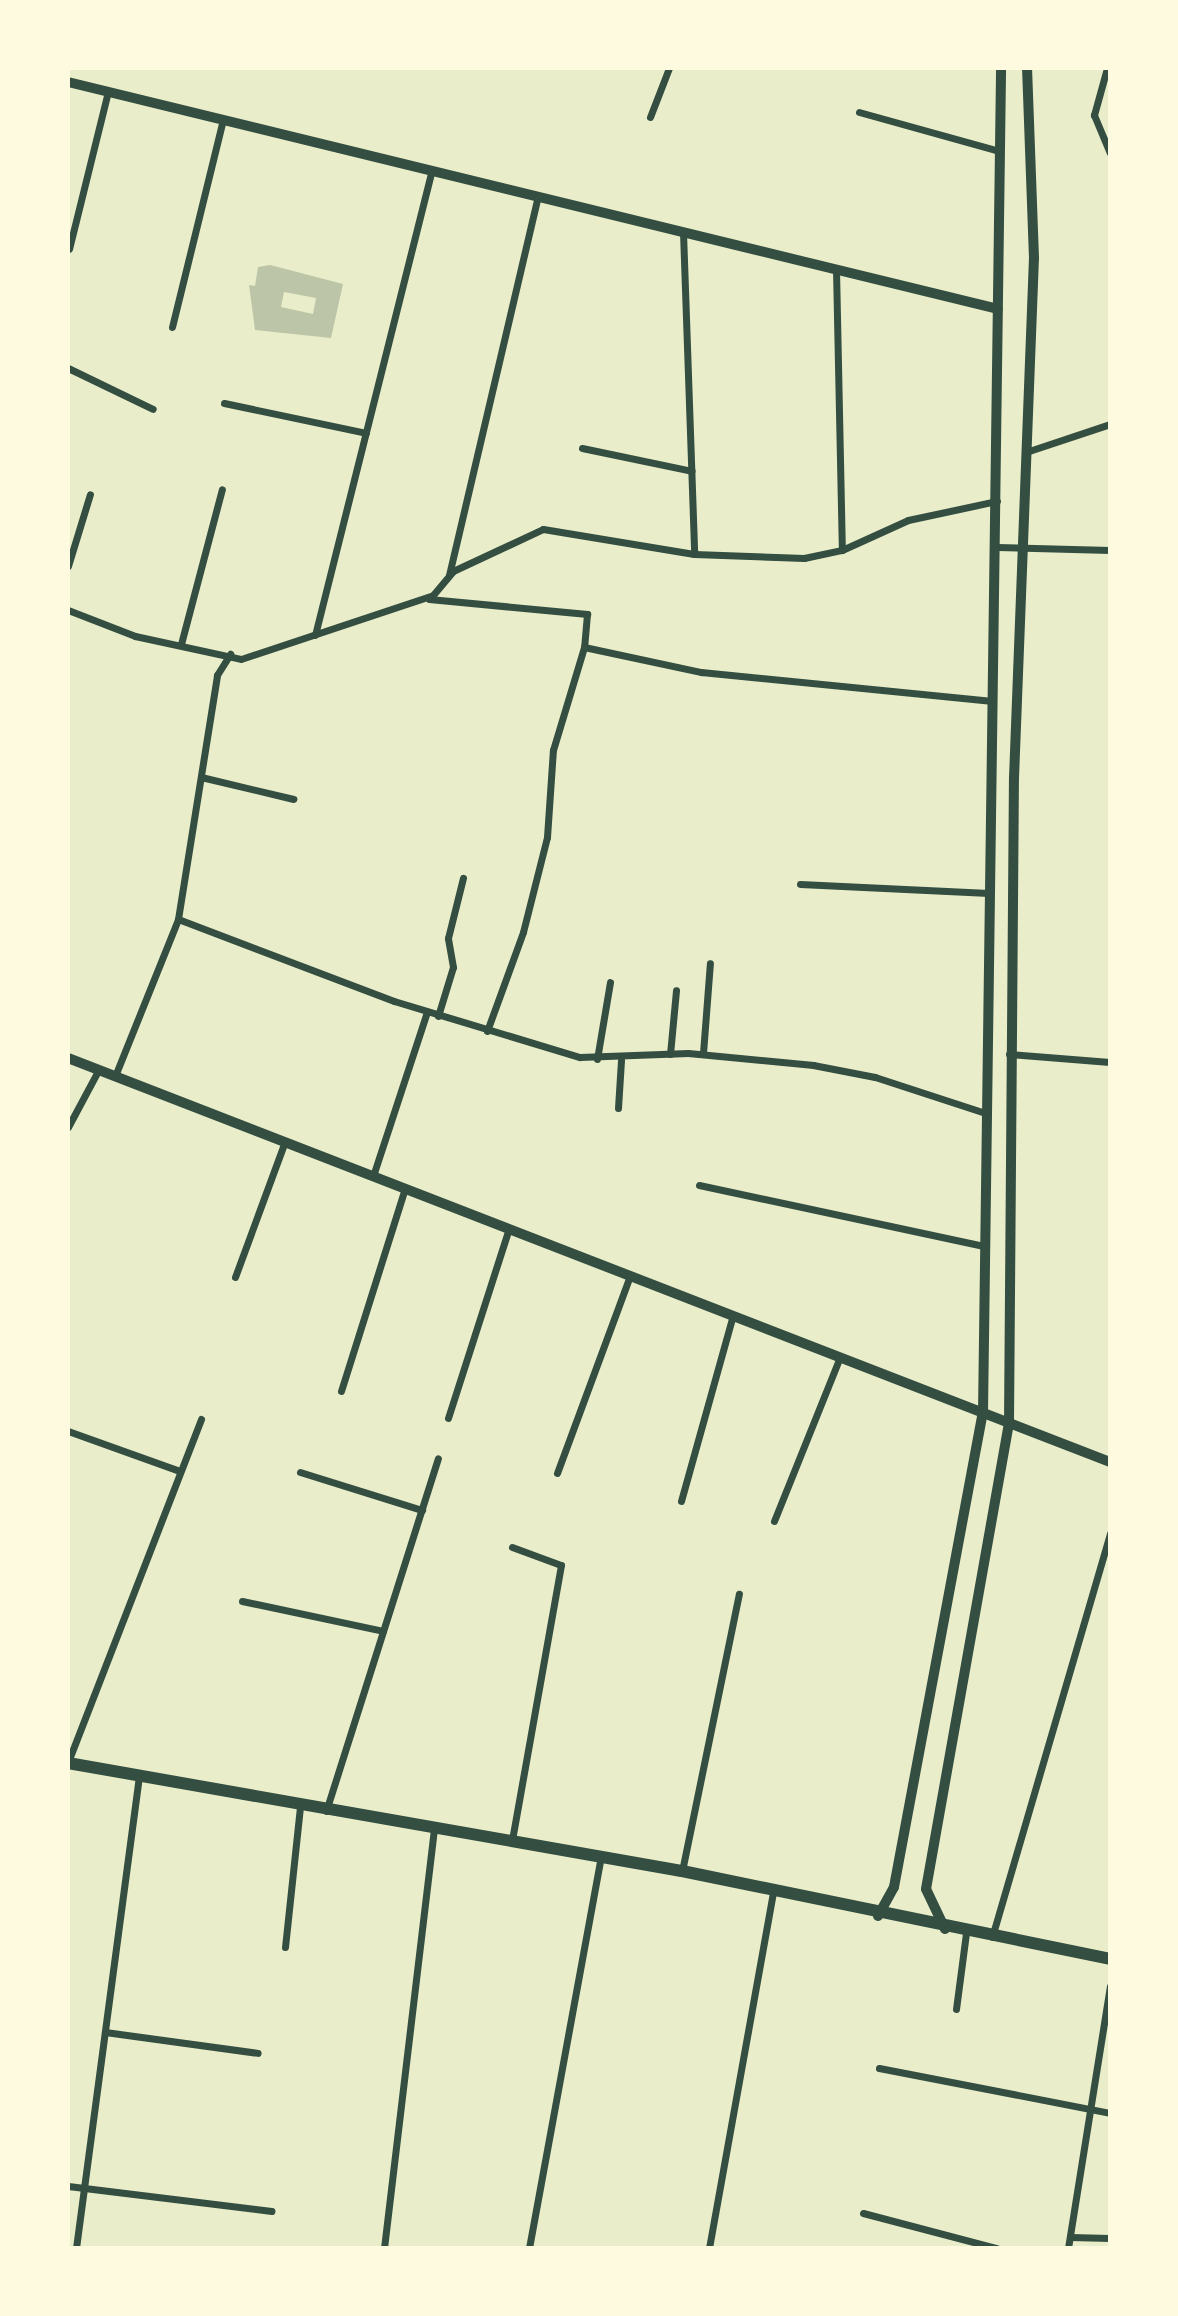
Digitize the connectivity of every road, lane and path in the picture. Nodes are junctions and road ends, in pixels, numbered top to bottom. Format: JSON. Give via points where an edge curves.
{"nodes":[{"id":1,"x":669,"y":68,"type":"edge"},
{"id":2,"x":1002,"y":68,"type":"edge"},
{"id":3,"x":1027,"y":68,"type":"edge"},
{"id":4,"x":1107,"y":68,"type":"edge"},
{"id":5,"x":68,"y":82,"type":"edge"},
{"id":6,"x":108,"y":91,"type":"junction"},
{"id":7,"x":859,"y":112,"type":"dead end"},
{"id":8,"x":650,"y":117,"type":"dead end"},
{"id":9,"x":223,"y":120,"type":"junction"},
{"id":10,"x":1000,"y":151,"type":"junction"},
{"id":11,"x":1110,"y":153,"type":"edge"},
{"id":12,"x":432,"y":170,"type":"junction"},
{"id":13,"x":538,"y":196,"type":"junction"},
{"id":14,"x":684,"y":232,"type":"junction"},
{"id":15,"x":69,"y":249,"type":"edge"},
{"id":16,"x":835,"y":269,"type":"junction"},
{"id":17,"x":998,"y":309,"type":"junction"},
{"id":18,"x":172,"y":327,"type":"dead end"},
{"id":19,"x":68,"y":368,"type":"edge"},
{"id":20,"x":224,"y":403,"type":"dead end"},
{"id":21,"x":153,"y":409,"type":"dead end"},
{"id":22,"x":1110,"y":424,"type":"edge"},
{"id":23,"x":366,"y":433,"type":"junction"},
{"id":24,"x":582,"y":448,"type":"dead end"},
{"id":25,"x":1026,"y":452,"type":"junction"},
{"id":26,"x":692,"y":471,"type":"junction"},
{"id":27,"x":222,"y":489,"type":"dead end"},
{"id":28,"x":90,"y":494,"type":"dead end"},
{"id":29,"x":997,"y":501,"type":"junction"},
{"id":30,"x":997,"y":547,"type":"junction"},
{"id":31,"x":1022,"y":549,"type":"junction"},
{"id":32,"x":842,"y":550,"type":"junction"},
{"id":33,"x":1110,"y":550,"type":"edge"},
{"id":34,"x":694,"y":554,"type":"junction"},
{"id":35,"x":68,"y":566,"type":"edge"},
{"id":36,"x":449,"y":576,"type":"junction"},
{"id":37,"x":424,"y":598,"type":"junction"},
{"id":38,"x":68,"y":610,"type":"edge"},
{"id":39,"x":315,"y":635,"type":"junction"},
{"id":40,"x":181,"y":644,"type":"junction"},
{"id":41,"x":584,"y":647,"type":"junction"},
{"id":42,"x":230,"y":654,"type":"junction"},
{"id":43,"x":993,"y":701,"type":"junction"},
{"id":44,"x":201,"y":777,"type":"junction"},
{"id":45,"x":293,"y":799,"type":"dead end"},
{"id":46,"x":463,"y":878,"type":"dead end"},
{"id":47,"x":800,"y":884,"type":"dead end"},
{"id":48,"x":989,"y":892,"type":"junction"},
{"id":49,"x":178,"y":919,"type":"junction"},
{"id":50,"x":710,"y":963,"type":"dead end"},
{"id":51,"x":610,"y":982,"type":"dead end"},
{"id":52,"x":676,"y":990,"type":"dead end"},
{"id":53,"x":427,"y":1012,"type":"junction"},
{"id":54,"x":438,"y":1016,"type":"junction"},
{"id":55,"x":487,"y":1031,"type":"junction"},
{"id":56,"x":703,"y":1053,"type":"junction"},
{"id":57,"x":670,"y":1054,"type":"junction"},
{"id":58,"x":1009,"y":1054,"type":"junction"},
{"id":59,"x":68,"y":1058,"type":"edge"},
{"id":60,"x":597,"y":1059,"type":"junction"},
{"id":61,"x":621,"y":1060,"type":"junction"},
{"id":62,"x":1110,"y":1062,"type":"edge"},
{"id":63,"x":99,"y":1069,"type":"junction"},
{"id":64,"x":115,"y":1076,"type":"junction"},
{"id":65,"x":618,"y":1108,"type":"dead end"},
{"id":66,"x":985,"y":1113,"type":"junction"},
{"id":67,"x":68,"y":1127,"type":"edge"},
{"id":68,"x":285,"y":1142,"type":"junction"},
{"id":69,"x":373,"y":1176,"type":"junction"},
{"id":70,"x":699,"y":1185,"type":"dead end"},
{"id":71,"x":405,"y":1188,"type":"junction"},
{"id":72,"x":509,"y":1228,"type":"junction"},
{"id":73,"x":983,"y":1246,"type":"junction"},
{"id":74,"x":630,"y":1276,"type":"junction"},
{"id":75,"x":235,"y":1277,"type":"dead end"},
{"id":76,"x":733,"y":1315,"type":"junction"},
{"id":77,"x":839,"y":1357,"type":"junction"},
{"id":78,"x":341,"y":1391,"type":"dead end"},
{"id":79,"x":983,"y":1413,"type":"junction"},
{"id":80,"x":448,"y":1418,"type":"dead end"},
{"id":81,"x":201,"y":1419,"type":"dead end"},
{"id":82,"x":1009,"y":1423,"type":"junction"},
{"id":83,"x":68,"y":1432,"type":"edge"},
{"id":84,"x":438,"y":1458,"type":"dead end"},
{"id":85,"x":1110,"y":1462,"type":"edge"},
{"id":86,"x":180,"y":1471,"type":"junction"},
{"id":87,"x":300,"y":1472,"type":"dead end"},
{"id":88,"x":557,"y":1473,"type":"dead end"},
{"id":89,"x":681,"y":1501,"type":"dead end"},
{"id":90,"x":422,"y":1510,"type":"junction"},
{"id":91,"x":774,"y":1521,"type":"dead end"},
{"id":92,"x":1110,"y":1534,"type":"edge"},
{"id":93,"x":512,"y":1547,"type":"dead end"},
{"id":94,"x":738,"y":1594,"type":"dead end"},
{"id":95,"x":242,"y":1601,"type":"dead end"},
{"id":96,"x":383,"y":1631,"type":"junction"},
{"id":97,"x":68,"y":1763,"type":"edge"},
{"id":98,"x":139,"y":1777,"type":"junction"},
{"id":99,"x":300,"y":1807,"type":"junction"},
{"id":100,"x":326,"y":1811,"type":"junction"},
{"id":101,"x":434,"y":1828,"type":"junction"},
{"id":102,"x":512,"y":1839,"type":"junction"},
{"id":103,"x":601,"y":1856,"type":"junction"},
{"id":104,"x":682,"y":1871,"type":"junction"},
{"id":105,"x":773,"y":1894,"type":"junction"},
{"id":106,"x":878,"y":1916,"type":"junction"},
{"id":107,"x":945,"y":1929,"type":"junction"},
{"id":108,"x":966,"y":1933,"type":"junction"},
{"id":109,"x":992,"y":1937,"type":"junction"},
{"id":110,"x":285,"y":1947,"type":"dead end"},
{"id":111,"x":1110,"y":1959,"type":"edge"},
{"id":112,"x":1110,"y":1986,"type":"edge"},
{"id":113,"x":956,"y":2009,"type":"dead end"},
{"id":114,"x":105,"y":2032,"type":"junction"},
{"id":115,"x":258,"y":2053,"type":"dead end"},
{"id":116,"x":879,"y":2068,"type":"dead end"},
{"id":117,"x":1090,"y":2108,"type":"junction"},
{"id":118,"x":1110,"y":2113,"type":"edge"},
{"id":119,"x":68,"y":2186,"type":"edge"},
{"id":120,"x":84,"y":2188,"type":"junction"},
{"id":121,"x":271,"y":2211,"type":"dead end"},
{"id":122,"x":863,"y":2213,"type":"dead end"},
{"id":123,"x":1070,"y":2237,"type":"junction"},
{"id":124,"x":1110,"y":2238,"type":"edge"},
{"id":125,"x":76,"y":2248,"type":"edge"},
{"id":126,"x":384,"y":2248,"type":"edge"},
{"id":127,"x":529,"y":2248,"type":"edge"},
{"id":128,"x":709,"y":2248,"type":"edge"},
{"id":129,"x":996,"y":2248,"type":"edge"},
{"id":130,"x":1068,"y":2248,"type":"edge"}],
"edges":[{"from":1,"to":8,"type":"street"},
{"from":2,"to":10,"type":"street"},
{"from":3,"to":25,"type":"street","via":[[1034,258]]},
{"from":4,"to":11,"type":"street","via":[[1094,115]]},
{"from":5,"to":6,"type":"street"},
{"from":6,"to":9,"type":"street"},
{"from":6,"to":15,"type":"street"},
{"from":7,"to":10,"type":"street"},
{"from":9,"to":12,"type":"street"},
{"from":9,"to":18,"type":"street"},
{"from":10,"to":17,"type":"street"},
{"from":12,"to":13,"type":"street"},
{"from":12,"to":23,"type":"street"},
{"from":13,"to":14,"type":"street"},
{"from":13,"to":36,"type":"street"},
{"from":14,"to":16,"type":"street"},
{"from":14,"to":26,"type":"street"},
{"from":16,"to":17,"type":"street"},
{"from":16,"to":32,"type":"street"},
{"from":17,"to":29,"type":"street"},
{"from":19,"to":21,"type":"street"},
{"from":20,"to":23,"type":"street"},
{"from":22,"to":25,"type":"street"},
{"from":23,"to":39,"type":"street"},
{"from":24,"to":26,"type":"street"},
{"from":25,"to":31,"type":"street"},
{"from":26,"to":34,"type":"street"},
{"from":27,"to":40,"type":"street"},
{"from":28,"to":35,"type":"street"},
{"from":29,"to":30,"type":"street"},
{"from":29,"to":32,"type":"street","via":[[908,520]]},
{"from":30,"to":31,"type":"street"},
{"from":30,"to":43,"type":"street"},
{"from":31,"to":33,"type":"street"},
{"from":31,"to":58,"type":"street"},
{"from":32,"to":34,"type":"street","via":[[804,558]]},
{"from":34,"to":36,"type":"street","via":[[543,529]]},
{"from":36,"to":37,"type":"street"},
{"from":37,"to":39,"type":"street"},
{"from":37,"to":41,"type":"street","via":[[587,614]]},
{"from":38,"to":40,"type":"street","via":[[135,636]]},
{"from":39,"to":42,"type":"street","via":[[241,659]]},
{"from":40,"to":42,"type":"street"},
{"from":41,"to":43,"type":"street","via":[[747,680]]},
{"from":41,"to":55,"type":"street","via":[[553,750],[547,837],[535,885]]},
{"from":42,"to":44,"type":"street","via":[[217,675]]},
{"from":43,"to":48,"type":"street"},
{"from":44,"to":45,"type":"street"},
{"from":44,"to":49,"type":"street"},
{"from":46,"to":54,"type":"street","via":[[448,938],[453,967]]},
{"from":47,"to":48,"type":"street"},
{"from":48,"to":66,"type":"street"},
{"from":49,"to":53,"type":"street"},
{"from":49,"to":64,"type":"street"},
{"from":50,"to":56,"type":"street"},
{"from":51,"to":60,"type":"street"},
{"from":52,"to":57,"type":"street"},
{"from":53,"to":54,"type":"street"},
{"from":53,"to":69,"type":"street"},
{"from":54,"to":55,"type":"street"},
{"from":55,"to":60,"type":"street"},
{"from":56,"to":57,"type":"street"},
{"from":56,"to":66,"type":"street","via":[[847,1070]]},
{"from":57,"to":61,"type":"street"},
{"from":58,"to":62,"type":"street"},
{"from":58,"to":82,"type":"street"},
{"from":59,"to":63,"type":"street"},
{"from":60,"to":61,"type":"street"},
{"from":61,"to":65,"type":"street"},
{"from":63,"to":64,"type":"street"},
{"from":63,"to":67,"type":"street"},
{"from":64,"to":68,"type":"street"},
{"from":66,"to":73,"type":"street"},
{"from":68,"to":69,"type":"street"},
{"from":68,"to":75,"type":"street"},
{"from":69,"to":71,"type":"street"},
{"from":70,"to":73,"type":"street"},
{"from":71,"to":72,"type":"street"},
{"from":71,"to":78,"type":"street"},
{"from":72,"to":74,"type":"street"},
{"from":72,"to":80,"type":"street"},
{"from":73,"to":79,"type":"street"},
{"from":74,"to":76,"type":"street"},
{"from":74,"to":88,"type":"street"},
{"from":76,"to":77,"type":"street"},
{"from":76,"to":89,"type":"street"},
{"from":77,"to":79,"type":"street"},
{"from":77,"to":91,"type":"street"},
{"from":79,"to":82,"type":"street"},
{"from":79,"to":106,"type":"street","via":[[894,1888]]},
{"from":81,"to":86,"type":"street"},
{"from":82,"to":85,"type":"street"},
{"from":82,"to":107,"type":"street","via":[[926,1889]]},
{"from":83,"to":86,"type":"street"},
{"from":84,"to":90,"type":"street"},
{"from":86,"to":97,"type":"street"},
{"from":87,"to":90,"type":"street"},
{"from":90,"to":96,"type":"street"},
{"from":92,"to":109,"type":"street"},
{"from":93,"to":102,"type":"street","via":[[561,1565]]},
{"from":94,"to":104,"type":"street"},
{"from":95,"to":96,"type":"street"},
{"from":96,"to":100,"type":"street"},
{"from":97,"to":98,"type":"main road"},
{"from":98,"to":99,"type":"main road"},
{"from":98,"to":114,"type":"street"},
{"from":99,"to":100,"type":"main road"},
{"from":99,"to":110,"type":"street"},
{"from":100,"to":101,"type":"main road"},
{"from":101,"to":102,"type":"main road"},
{"from":101,"to":126,"type":"street"},
{"from":102,"to":103,"type":"main road"},
{"from":103,"to":104,"type":"main road"},
{"from":103,"to":127,"type":"street"},
{"from":104,"to":105,"type":"main road"},
{"from":105,"to":106,"type":"main road"},
{"from":105,"to":128,"type":"street"},
{"from":106,"to":107,"type":"main road"},
{"from":107,"to":108,"type":"main road"},
{"from":108,"to":109,"type":"main road"},
{"from":108,"to":113,"type":"street"},
{"from":109,"to":111,"type":"main road"},
{"from":112,"to":117,"type":"street"},
{"from":114,"to":115,"type":"street"},
{"from":114,"to":120,"type":"street"},
{"from":116,"to":117,"type":"street"},
{"from":117,"to":118,"type":"street"},
{"from":117,"to":123,"type":"street"},
{"from":119,"to":120,"type":"street"},
{"from":120,"to":121,"type":"street"},
{"from":120,"to":125,"type":"street"},
{"from":122,"to":129,"type":"street"},
{"from":123,"to":124,"type":"street"},
{"from":123,"to":130,"type":"street"}]}
